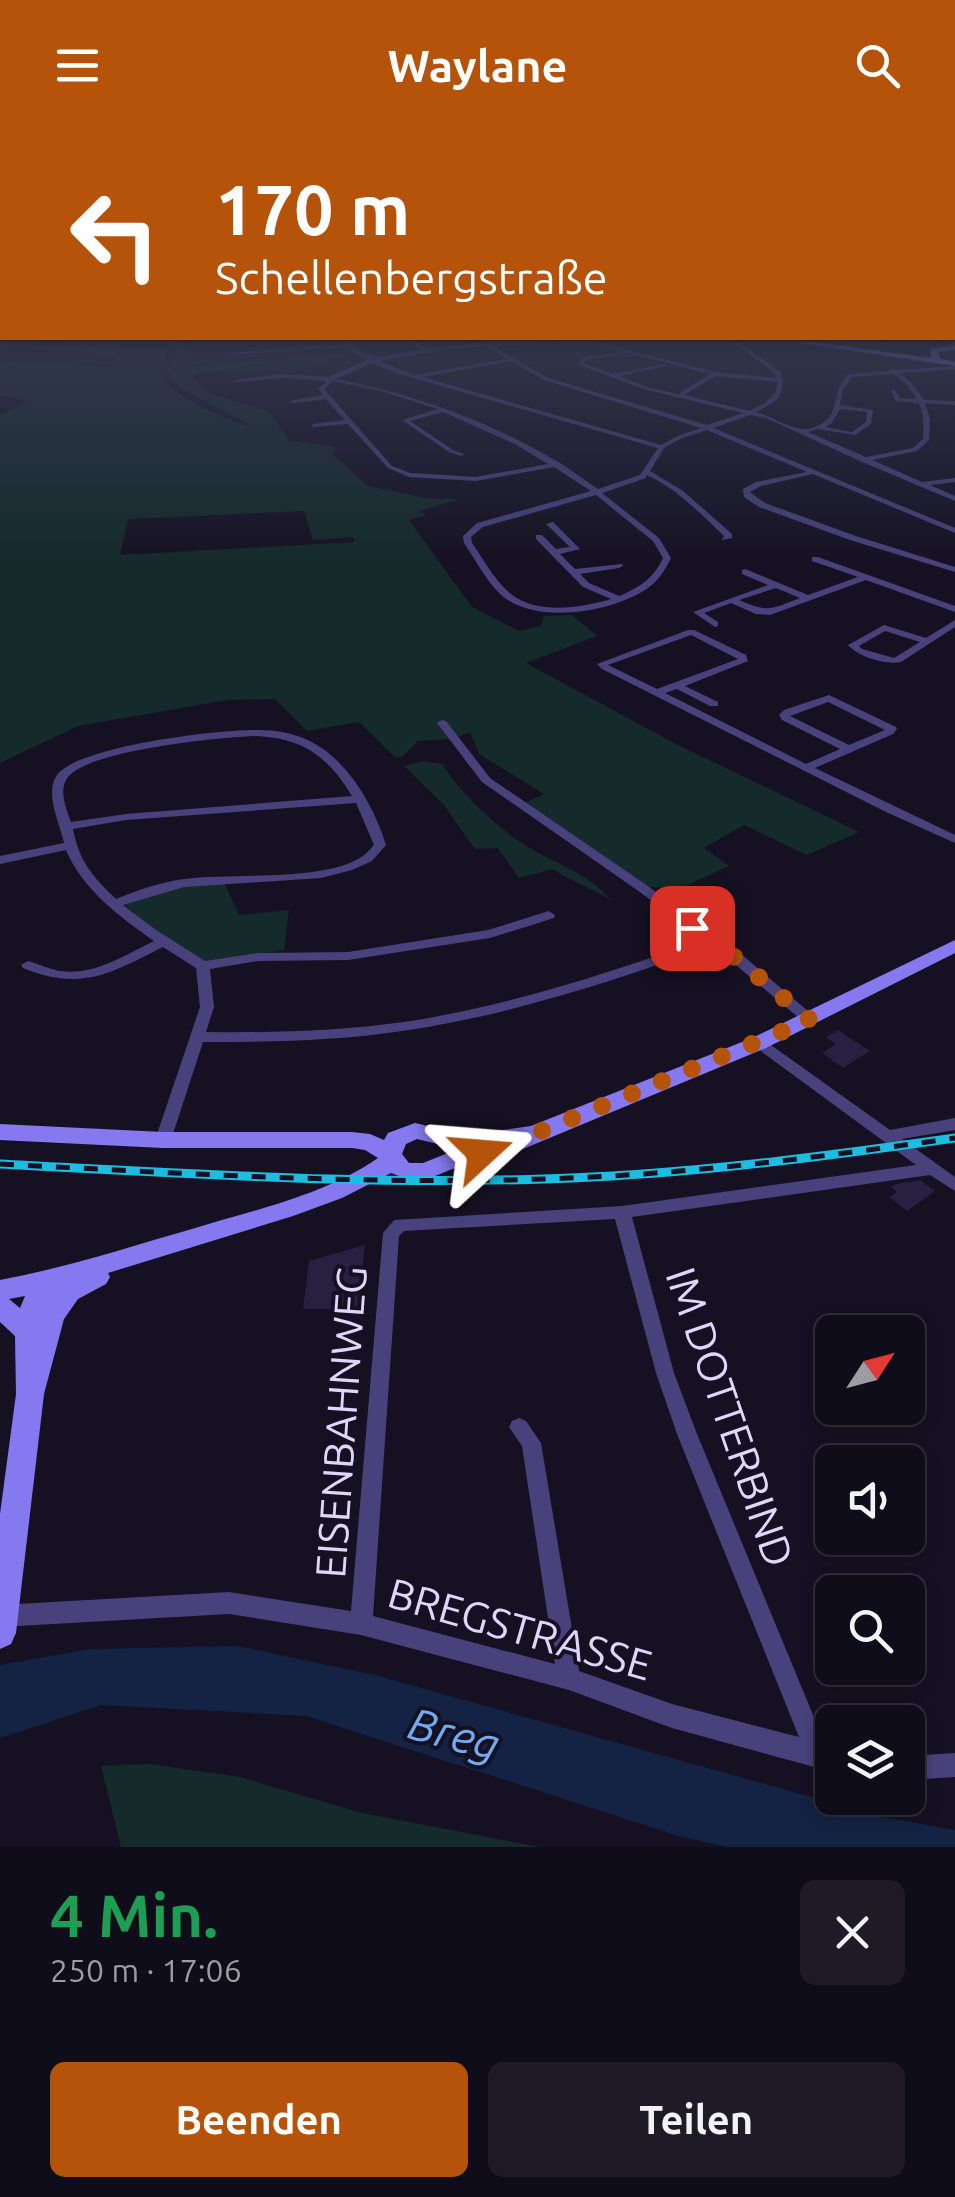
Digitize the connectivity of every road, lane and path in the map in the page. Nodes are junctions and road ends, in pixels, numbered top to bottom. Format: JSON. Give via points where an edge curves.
{"nodes":[{"id":1,"x":334,"y":406,"type":"edge"},
{"id":2,"x":429,"y":406,"type":"edge"},
{"id":3,"x":518,"y":406,"type":"edge"},
{"id":4,"x":632,"y":406,"type":"edge"},
{"id":5,"x":723,"y":406,"type":"edge"},
{"id":6,"x":762,"y":406,"type":"edge"},
{"id":7,"x":923,"y":406,"type":"edge"},
{"id":8,"x":839,"y":407,"type":"joint"},
{"id":9,"x":444,"y":410,"type":"junction"},
{"id":10,"x":752,"y":412,"type":"junction"},
{"id":11,"x":349,"y":422,"type":"junction"},
{"id":12,"x":314,"y":427,"type":"dead end"},
{"id":13,"x":706,"y":427,"type":"junction"},
{"id":14,"x":820,"y":428,"type":"junction"},
{"id":15,"x":801,"y":432,"type":"junction"},
{"id":16,"x":662,"y":446,"type":"junction"},
{"id":17,"x":461,"y":454,"type":"dead end"},
{"id":18,"x":861,"y":460,"type":"junction"},
{"id":19,"x":557,"y":464,"type":"junction"},
{"id":20,"x":648,"y":472,"type":"junction"},
{"id":21,"x":810,"y":473,"type":"junction"},
{"id":22,"x":955,"y":480,"type":"edge"},
{"id":23,"x":916,"y":484,"type":"junction"},
{"id":24,"x":597,"y":492,"type":"junction"},
{"id":25,"x":955,"y":499,"type":"edge"},
{"id":26,"x":550,"y":524,"type":"dead end"},
{"id":27,"x":955,"y":531,"type":"edge"},
{"id":28,"x":539,"y":537,"type":"dead end"},
{"id":29,"x":726,"y":538,"type":"dead end"},
{"id":30,"x":554,"y":552,"type":"junction"},
{"id":31,"x":815,"y":559,"type":"dead end"},
{"id":32,"x":619,"y":566,"type":"dead end"},
{"id":33,"x":955,"y":570,"type":"edge"},
{"id":34,"x":574,"y":572,"type":"junction"},
{"id":35,"x":746,"y":572,"type":"dead end"},
{"id":36,"x":863,"y":578,"type":"junction"},
{"id":37,"x":776,"y":584,"type":"junction"},
{"id":38,"x":619,"y":598,"type":"junction"},
{"id":39,"x":807,"y":598,"type":"junction"},
{"id":40,"x":731,"y":600,"type":"junction"},
{"id":41,"x":955,"y":608,"type":"edge"},
{"id":42,"x":955,"y":623,"type":"edge"},
{"id":43,"x":691,"y":632,"type":"junction"},
{"id":44,"x":927,"y":641,"type":"junction"},
{"id":45,"x":676,"y":685,"type":"junction"},
{"id":46,"x":656,"y":693,"type":"junction"},
{"id":47,"x":714,"y":704,"type":"dead end"},
{"id":48,"x":442,"y":723,"type":"dead end"},
{"id":49,"x":848,"y":749,"type":"junction"},
{"id":50,"x":806,"y":768,"type":"junction"},
{"id":51,"x":358,"y":799,"type":"junction"},
{"id":52,"x":66,"y":826,"type":"junction"},
{"id":53,"x":955,"y":838,"type":"edge"},
{"id":54,"x":71,"y":845,"type":"junction"},
{"id":55,"x":0,"y":860,"type":"edge"},
{"id":56,"x":116,"y":903,"type":"junction"},
{"id":57,"x":550,"y":915,"type":"dead end"},
{"id":58,"x":162,"y":942,"type":"junction"},
{"id":59,"x":713,"y":942,"type":"junction"},
{"id":60,"x":955,"y":946,"type":"edge"},
{"id":61,"x":28,"y":965,"type":"dead end"},
{"id":62,"x":203,"y":966,"type":"junction"},
{"id":63,"x":810,"y":1020,"type":"junction"},
{"id":64,"x":199,"y":1037,"type":"junction"},
{"id":65,"x":759,"y":1043,"type":"junction"},
{"id":66,"x":955,"y":1124,"type":"edge"},
{"id":67,"x":0,"y":1132,"type":"edge"},
{"id":68,"x":408,"y":1132,"type":"junction"},
{"id":69,"x":534,"y":1134,"type":"junction"},
{"id":70,"x":886,"y":1136,"type":"junction"},
{"id":71,"x":299,"y":1139,"type":"junction"},
{"id":72,"x":163,"y":1140,"type":"junction"},
{"id":73,"x":444,"y":1154,"type":"junction"},
{"id":74,"x":391,"y":1158,"type":"junction"},
{"id":75,"x":932,"y":1168,"type":"junction"},
{"id":76,"x":415,"y":1173,"type":"junction"},
{"id":77,"x":955,"y":1185,"type":"edge"},
{"id":78,"x":622,"y":1212,"type":"junction"},
{"id":79,"x":96,"y":1276,"type":"junction"},
{"id":80,"x":45,"y":1282,"type":"junction"},
{"id":81,"x":0,"y":1290,"type":"edge"},
{"id":82,"x":0,"y":1306,"type":"edge"},
{"id":83,"x":26,"y":1331,"type":"junction"},
{"id":84,"x":30,"y":1394,"type":"junction"},
{"id":85,"x":519,"y":1427,"type":"dead end"},
{"id":86,"x":0,"y":1616,"type":"edge"},
{"id":87,"x":361,"y":1624,"type":"junction"},
{"id":88,"x":0,"y":1632,"type":"edge"},
{"id":89,"x":569,"y":1680,"type":"junction"},
{"id":90,"x":815,"y":1733,"type":"edge"},
{"id":91,"x":815,"y":1754,"type":"edge"},
{"id":92,"x":955,"y":1765,"type":"edge"},
{"id":93,"x":925,"y":1767,"type":"edge"}],
"edges":[{"from":1,"to":11,"type":"street"},
{"from":2,"to":9,"type":"street"},
{"from":3,"to":16,"type":"street"},
{"from":4,"to":13,"type":"street"},
{"from":5,"to":10,"type":"street"},
{"from":6,"to":10,"type":"street"},
{"from":7,"to":18,"type":"street","via":[[923,445]]},
{"from":8,"to":14,"type":"street"},
{"from":8,"to":14,"type":"street","via":[[870,410],[869,423],[853,434]]},
{"from":9,"to":17,"type":"street","via":[[405,420]]},
{"from":9,"to":19,"type":"street"},
{"from":10,"to":13,"type":"street"},
{"from":10,"to":15,"type":"street"},
{"from":11,"to":12,"type":"street"},
{"from":11,"to":19,"type":"street","via":[[390,466],[423,478],[476,479]]},
{"from":13,"to":16,"type":"street"},
{"from":13,"to":21,"type":"street"},
{"from":14,"to":15,"type":"street"},
{"from":15,"to":18,"type":"street"},
{"from":16,"to":20,"type":"street"},
{"from":18,"to":23,"type":"street"},
{"from":19,"to":24,"type":"street"},
{"from":20,"to":24,"type":"street"},
{"from":20,"to":29,"type":"street"},
{"from":21,"to":27,"type":"street"},
{"from":21,"to":33,"type":"street","via":[[759,484],[747,495]]},
{"from":22,"to":23,"type":"street"},
{"from":23,"to":25,"type":"street"},
{"from":24,"to":38,"type":"street","via":[[656,540],[667,558],[660,574]]},
{"from":24,"to":38,"type":"street","via":[[480,525],[468,542],[510,598],[531,608],[573,612]]},
{"from":26,"to":30,"type":"street","via":[[576,549]]},
{"from":28,"to":30,"type":"street"},
{"from":30,"to":34,"type":"street"},
{"from":31,"to":36,"type":"street"},
{"from":32,"to":34,"type":"street"},
{"from":34,"to":38,"type":"street"},
{"from":35,"to":37,"type":"street"},
{"from":36,"to":39,"type":"street"},
{"from":36,"to":41,"type":"street"},
{"from":37,"to":39,"type":"street"},
{"from":37,"to":40,"type":"street"},
{"from":39,"to":40,"type":"street","via":[[765,613]]},
{"from":40,"to":43,"type":"street","via":[[697,612],[715,624]]},
{"from":42,"to":44,"type":"street"},
{"from":43,"to":45,"type":"street","via":[[745,659]]},
{"from":43,"to":46,"type":"street","via":[[602,664]]},
{"from":44,"to":44,"type":"street","via":[[894,661],[853,645],[884,628]]},
{"from":45,"to":46,"type":"street"},
{"from":45,"to":47,"type":"street"},
{"from":46,"to":50,"type":"street"},
{"from":48,"to":59,"type":"street","via":[[486,780]]},
{"from":49,"to":49,"type":"street","via":[[786,718],[784,715],[829,698],[892,728]]},
{"from":49,"to":50,"type":"street"},
{"from":50,"to":53,"type":"street"},
{"from":51,"to":52,"type":"street"},
{"from":51,"to":52,"type":"street","via":[[312,746],[276,734],[234,734],[66,771],[58,800]]},
{"from":51,"to":56,"type":"street","via":[[380,846],[366,862],[296,876],[188,882]]},
{"from":52,"to":54,"type":"street"},
{"from":54,"to":55,"type":"street"},
{"from":54,"to":56,"type":"street","via":[[91,880]]},
{"from":56,"to":58,"type":"street"},
{"from":57,"to":62,"type":"street","via":[[490,934],[348,956],[258,956]]},
{"from":58,"to":61,"type":"street","via":[[94,974],[50,976]]},
{"from":58,"to":62,"type":"street"},
{"from":59,"to":63,"type":"street"},
{"from":59,"to":64,"type":"street","via":[[555,992],[430,1022]]},
{"from":60,"to":63,"type":"main road"},
{"from":62,"to":64,"type":"street","via":[[208,989]]},
{"from":63,"to":65,"type":"main road"},
{"from":64,"to":72,"type":"street"},
{"from":65,"to":69,"type":"main road"},
{"from":65,"to":70,"type":"street"},
{"from":66,"to":70,"type":"street"},
{"from":67,"to":72,"type":"main road"},
{"from":68,"to":71,"type":"main road"},
{"from":68,"to":73,"type":"main road","via":[[423,1131]]},
{"from":68,"to":74,"type":"main road","via":[[392,1144]]},
{"from":69,"to":73,"type":"main road","via":[[466,1143]]},
{"from":69,"to":73,"type":"main road","via":[[508,1148]]},
{"from":70,"to":75,"type":"street"},
{"from":71,"to":72,"type":"main road"},
{"from":71,"to":74,"type":"main road","via":[[370,1142]]},
{"from":73,"to":76,"type":"main road"},
{"from":74,"to":76,"type":"main road"},
{"from":74,"to":80,"type":"main road","via":[[372,1176]]},
{"from":75,"to":77,"type":"street"},
{"from":75,"to":78,"type":"street","name":"EISENBAHNWEG"},
{"from":76,"to":79,"type":"main road","via":[[220,1242]]},
{"from":78,"to":87,"type":"street","name":"EISENBAHNWEG","via":[[400,1225],[391,1233]]},
{"from":78,"to":90,"type":"street","name":"IM DOTTERBIND","via":[[681,1418]]},
{"from":79,"to":80,"type":"main road"},
{"from":79,"to":84,"type":"main road","via":[[69,1292],[52,1316]]},
{"from":80,"to":81,"type":"main road"},
{"from":80,"to":83,"type":"main road","via":[[31,1304]]},
{"from":82,"to":83,"type":"main road"},
{"from":83,"to":84,"type":"main road"},
{"from":84,"to":88,"type":"main road"},
{"from":85,"to":89,"type":"street","via":[[532,1443]]},
{"from":86,"to":87,"type":"street","name":"BREGSTRASSE","via":[[230,1602]]},
{"from":87,"to":89,"type":"street","name":"BREGSTRASSE"},
{"from":89,"to":91,"type":"street","name":"BREGSTRASSE"},
{"from":92,"to":93,"type":"street"}]}
